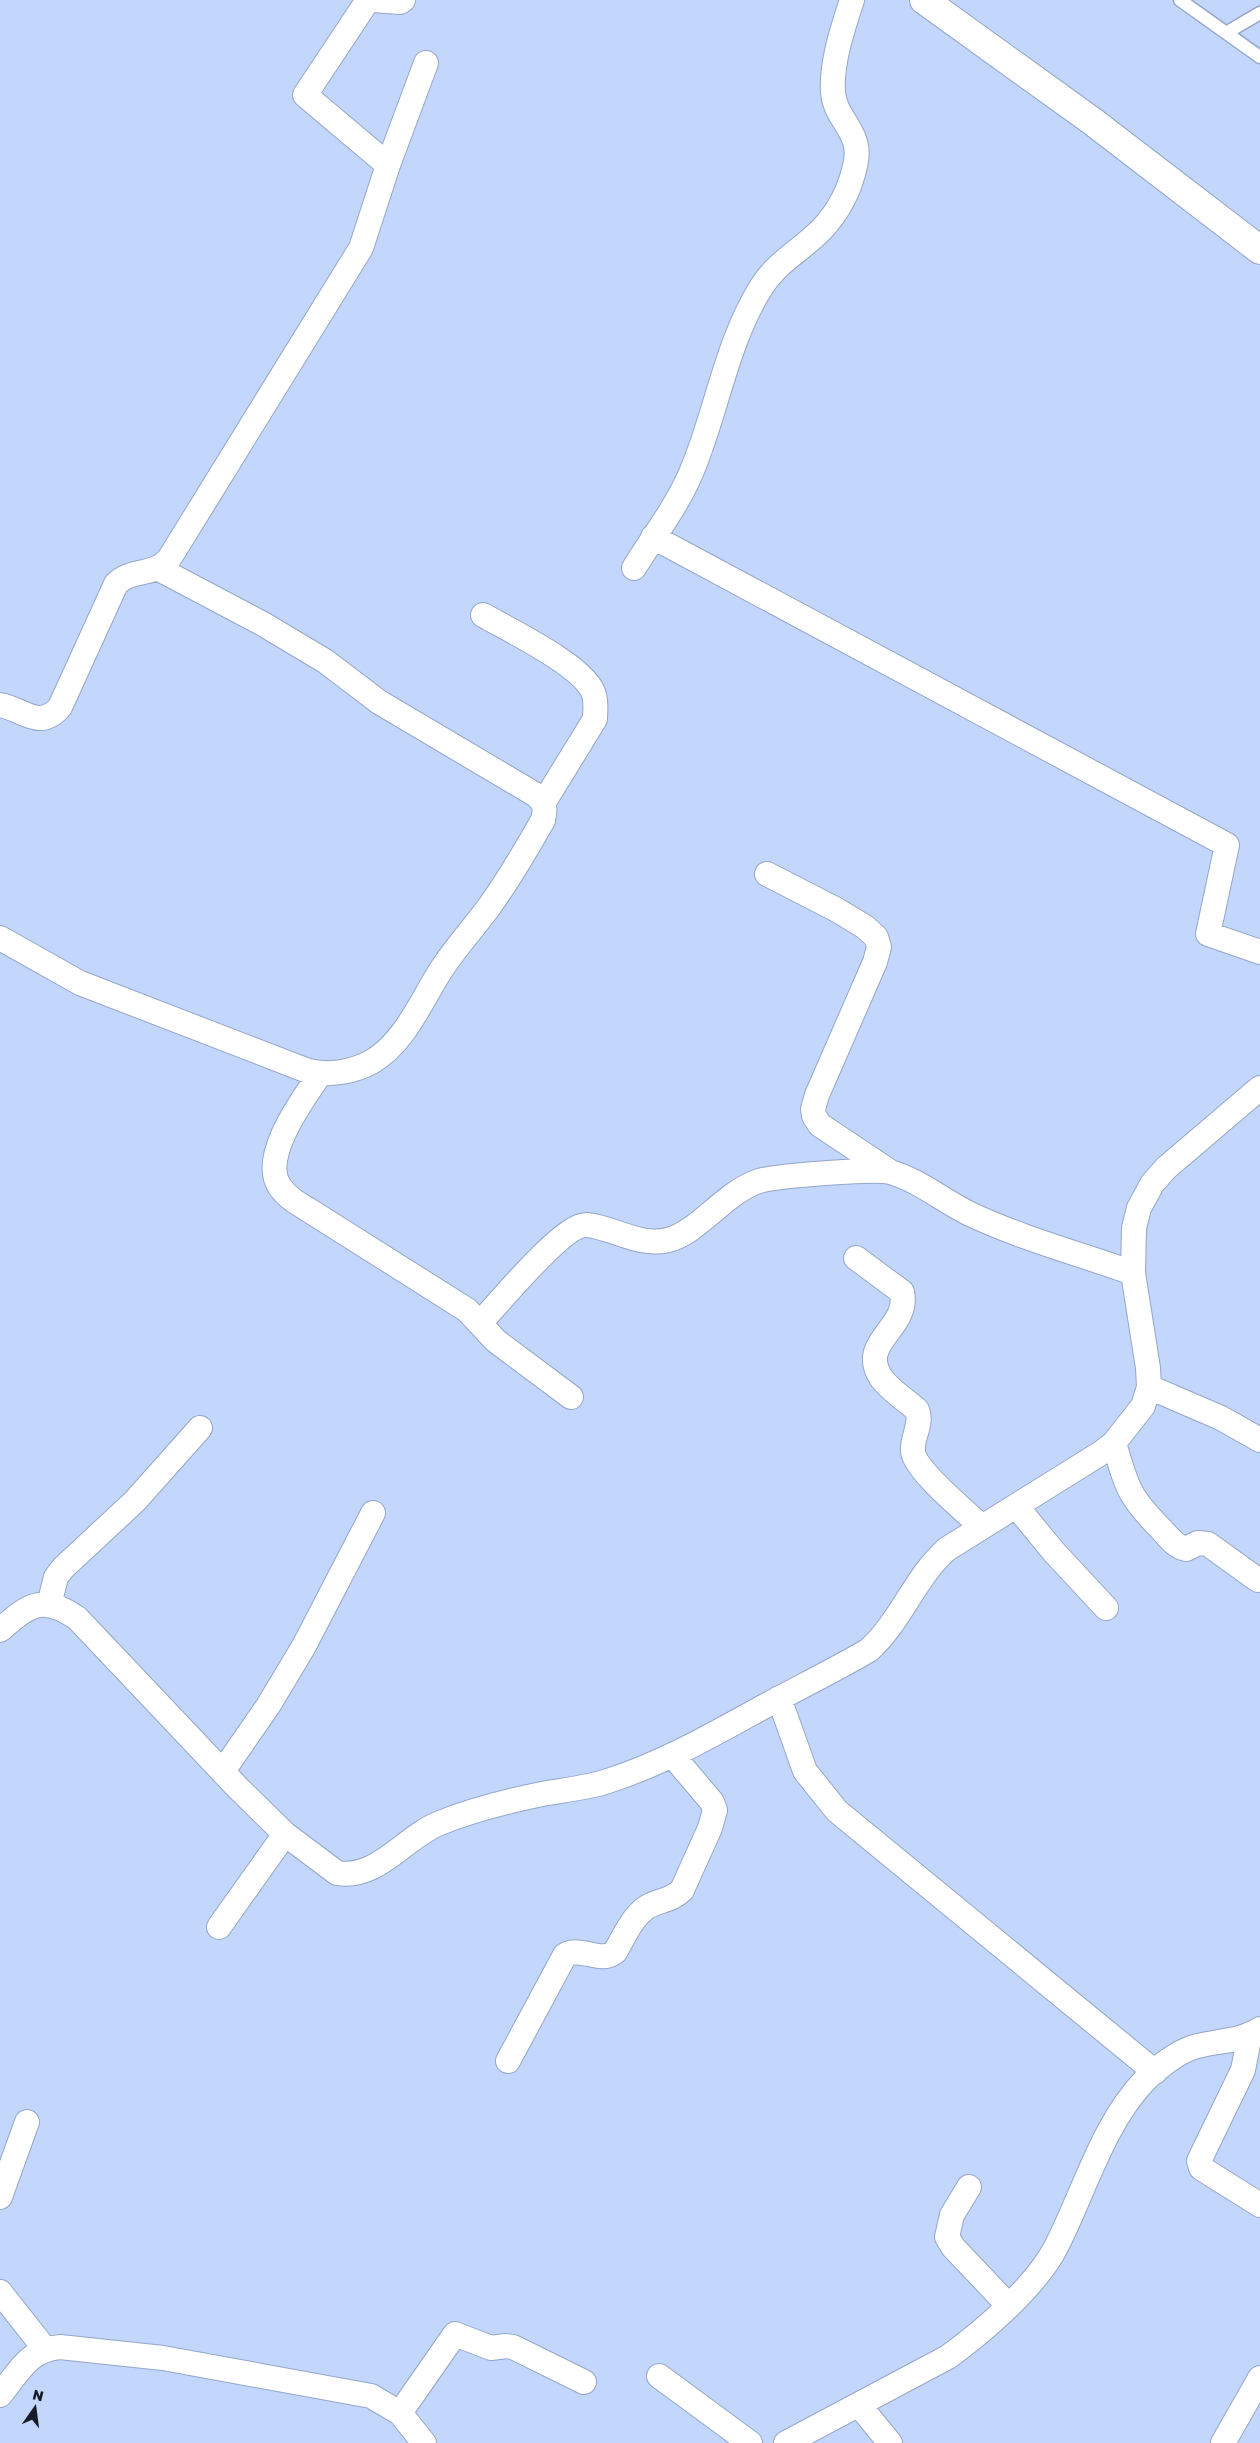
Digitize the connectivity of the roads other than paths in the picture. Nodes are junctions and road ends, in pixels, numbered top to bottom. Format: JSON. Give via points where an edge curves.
{"nodes":[{"id":1,"x":368,"y":0,"type":"edge"},
{"id":2,"x":373,"y":0,"type":"edge"},
{"id":3,"x":403,"y":0,"type":"edge"},
{"id":4,"x":852,"y":0,"type":"edge"},
{"id":5,"x":924,"y":0,"type":"edge"},
{"id":6,"x":1180,"y":0,"type":"edge"},
{"id":7,"x":1260,"y":13,"type":"edge"},
{"id":8,"x":1226,"y":33,"type":"junction"},
{"id":9,"x":1260,"y":57,"type":"edge"},
{"id":10,"x":426,"y":63,"type":"dead end"},
{"id":11,"x":388,"y":165,"type":"junction"},
{"id":12,"x":1260,"y":250,"type":"edge"},
{"id":13,"x":654,"y":537,"type":"junction"},
{"id":14,"x":634,"y":568,"type":"dead end"},
{"id":15,"x":159,"y":569,"type":"junction"},
{"id":16,"x":482,"y":615,"type":"dead end"},
{"id":17,"x":0,"y":706,"type":"edge"},
{"id":18,"x":544,"y":802,"type":"junction"},
{"id":19,"x":767,"y":874,"type":"dead end"},
{"id":20,"x":0,"y":938,"type":"edge"},
{"id":21,"x":1260,"y":952,"type":"edge"},
{"id":22,"x":320,"y":1074,"type":"junction"},
{"id":23,"x":1260,"y":1088,"type":"edge"},
{"id":24,"x":889,"y":1171,"type":"junction"},
{"id":25,"x":856,"y":1258,"type":"dead end"},
{"id":26,"x":1133,"y":1273,"type":"junction"},
{"id":27,"x":480,"y":1323,"type":"junction"},
{"id":28,"x":1149,"y":1387,"type":"junction"},
{"id":29,"x":572,"y":1397,"type":"dead end"},
{"id":30,"x":200,"y":1428,"type":"dead end"},
{"id":31,"x":1260,"y":1440,"type":"edge"},
{"id":32,"x":1114,"y":1443,"type":"junction"},
{"id":33,"x":1016,"y":1506,"type":"junction"},
{"id":34,"x":373,"y":1513,"type":"dead end"},
{"id":35,"x":982,"y":1527,"type":"junction"},
{"id":36,"x":1258,"y":1580,"type":"dead end"},
{"id":37,"x":49,"y":1605,"type":"junction"},
{"id":38,"x":1106,"y":1608,"type":"dead end"},
{"id":39,"x":0,"y":1630,"type":"edge"},
{"id":40,"x":779,"y":1698,"type":"junction"},
{"id":41,"x":673,"y":1756,"type":"junction"},
{"id":42,"x":222,"y":1771,"type":"junction"},
{"id":43,"x":285,"y":1834,"type":"junction"},
{"id":44,"x":220,"y":1927,"type":"dead end"},
{"id":45,"x":1255,"y":2032,"type":"edge"},
{"id":46,"x":508,"y":2061,"type":"dead end"},
{"id":47,"x":1154,"y":2072,"type":"junction"},
{"id":48,"x":27,"y":2122,"type":"dead end"},
{"id":49,"x":969,"y":2187,"type":"dead end"},
{"id":50,"x":0,"y":2197,"type":"edge"},
{"id":51,"x":1260,"y":2205,"type":"edge"},
{"id":52,"x":0,"y":2292,"type":"edge"},
{"id":53,"x":1008,"y":2305,"type":"junction"},
{"id":54,"x":45,"y":2349,"type":"junction"},
{"id":55,"x":659,"y":2376,"type":"dead end"},
{"id":56,"x":1260,"y":2378,"type":"edge"},
{"id":57,"x":584,"y":2382,"type":"dead end"},
{"id":58,"x":0,"y":2395,"type":"edge"},
{"id":59,"x":859,"y":2405,"type":"junction"},
{"id":60,"x":400,"y":2413,"type":"junction"},
{"id":61,"x":424,"y":2443,"type":"edge"},
{"id":62,"x":750,"y":2443,"type":"edge"},
{"id":63,"x":786,"y":2443,"type":"edge"},
{"id":64,"x":890,"y":2443,"type":"edge"},
{"id":65,"x":1224,"y":2443,"type":"edge"}],
"edges":[{"from":1,"to":11,"type":"street","via":[[305,95]]},
{"from":2,"to":3,"type":"street"},
{"from":4,"to":13,"type":"street","via":[[841,35],[833,93],[837,107],[853,132],[857,148],[850,184],[836,212],[822,229],[776,268],[762,285],[747,314],[696,463],[673,509]]},
{"from":5,"to":12,"type":"street","via":[[1092,121]]},
{"from":6,"to":8,"type":"lane"},
{"from":7,"to":8,"type":"lane"},
{"from":8,"to":9,"type":"lane"},
{"from":10,"to":11,"type":"street"},
{"from":11,"to":15,"type":"street","via":[[361,248],[169,559]]},
{"from":13,"to":14,"type":"street"},
{"from":13,"to":21,"type":"street","via":[[1227,845],[1208,934]]},
{"from":15,"to":17,"type":"street","via":[[122,577],[116,584],[60,707],[53,715],[32,717]]},
{"from":15,"to":18,"type":"street","via":[[235,608],[317,657],[379,702],[536,794]]},
{"from":16,"to":18,"type":"street","via":[[556,657],[581,675],[593,691],[595,719]]},
{"from":18,"to":22,"type":"street","via":[[543,820],[514,870],[442,967],[394,1043],[373,1060],[353,1069]]},
{"from":19,"to":24,"type":"street","via":[[838,910],[876,937],[879,947],[875,962],[840,1037],[813,1109],[820,1125]]},
{"from":20,"to":22,"type":"street","via":[[80,983]]},
{"from":22,"to":27,"type":"street","via":[[285,1128],[275,1166],[279,1186],[307,1210],[467,1310]]},
{"from":23,"to":26,"type":"street","via":[[1166,1168],[1152,1184],[1139,1208],[1134,1228]]},
{"from":24,"to":26,"type":"street","via":[[990,1222]]},
{"from":24,"to":27,"type":"street","via":[[759,1181],[738,1190],[682,1234],[668,1240],[635,1240],[599,1228],[578,1226],[550,1248]]},
{"from":25,"to":35,"type":"street","via":[[902,1292],[904,1307],[900,1316],[873,1357],[883,1380],[917,1410],[919,1421],[913,1453],[946,1494]]},
{"from":26,"to":28,"type":"street"},
{"from":27,"to":29,"type":"street","via":[[502,1346]]},
{"from":28,"to":31,"type":"street","via":[[1221,1418]]},
{"from":28,"to":32,"type":"street","via":[[1143,1406]]},
{"from":30,"to":37,"type":"street","via":[[135,1501],[63,1568],[56,1577]]},
{"from":32,"to":33,"type":"street"},
{"from":32,"to":36,"type":"street","via":[[1131,1496],[1178,1546],[1186,1549],[1198,1543],[1208,1544]]},
{"from":33,"to":35,"type":"street"},
{"from":33,"to":38,"type":"street"},
{"from":34,"to":42,"type":"street","via":[[304,1646],[268,1706]]},
{"from":35,"to":40,"type":"street","via":[[947,1548],[937,1558],[884,1637],[869,1650]]},
{"from":37,"to":39,"type":"street","via":[[33,1604]]},
{"from":37,"to":42,"type":"street","via":[[63,1608],[77,1618]]},
{"from":40,"to":41,"type":"street"},
{"from":40,"to":47,"type":"street","via":[[805,1771],[837,1811]]},
{"from":41,"to":43,"type":"street","via":[[606,1782],[534,1796],[437,1824],[361,1873],[337,1873]]},
{"from":41,"to":46,"type":"street","via":[[712,1802],[715,1810],[682,1890],[641,1912],[610,1956],[573,1951],[565,1955]]},
{"from":42,"to":43,"type":"street"},
{"from":43,"to":44,"type":"street"},
{"from":45,"to":47,"type":"street","via":[[1191,2048]]},
{"from":45,"to":51,"type":"street","via":[[1243,2070],[1200,2161],[1202,2168]]},
{"from":47,"to":53,"type":"street","via":[[1130,2100],[1098,2151],[1055,2248],[1037,2275]]},
{"from":48,"to":50,"type":"street"},
{"from":49,"to":53,"type":"street","via":[[952,2215],[947,2237]]},
{"from":52,"to":54,"type":"street"},
{"from":53,"to":59,"type":"street","via":[[948,2357]]},
{"from":54,"to":58,"type":"street","via":[[32,2356]]},
{"from":54,"to":60,"type":"street","via":[[60,2347],[162,2358],[286,2379],[371,2396]]},
{"from":55,"to":62,"type":"street"},
{"from":56,"to":65,"type":"street"},
{"from":57,"to":60,"type":"street","via":[[513,2347],[491,2348],[454,2334]]},
{"from":59,"to":63,"type":"street"},
{"from":59,"to":64,"type":"street"},
{"from":60,"to":61,"type":"street"}]}
